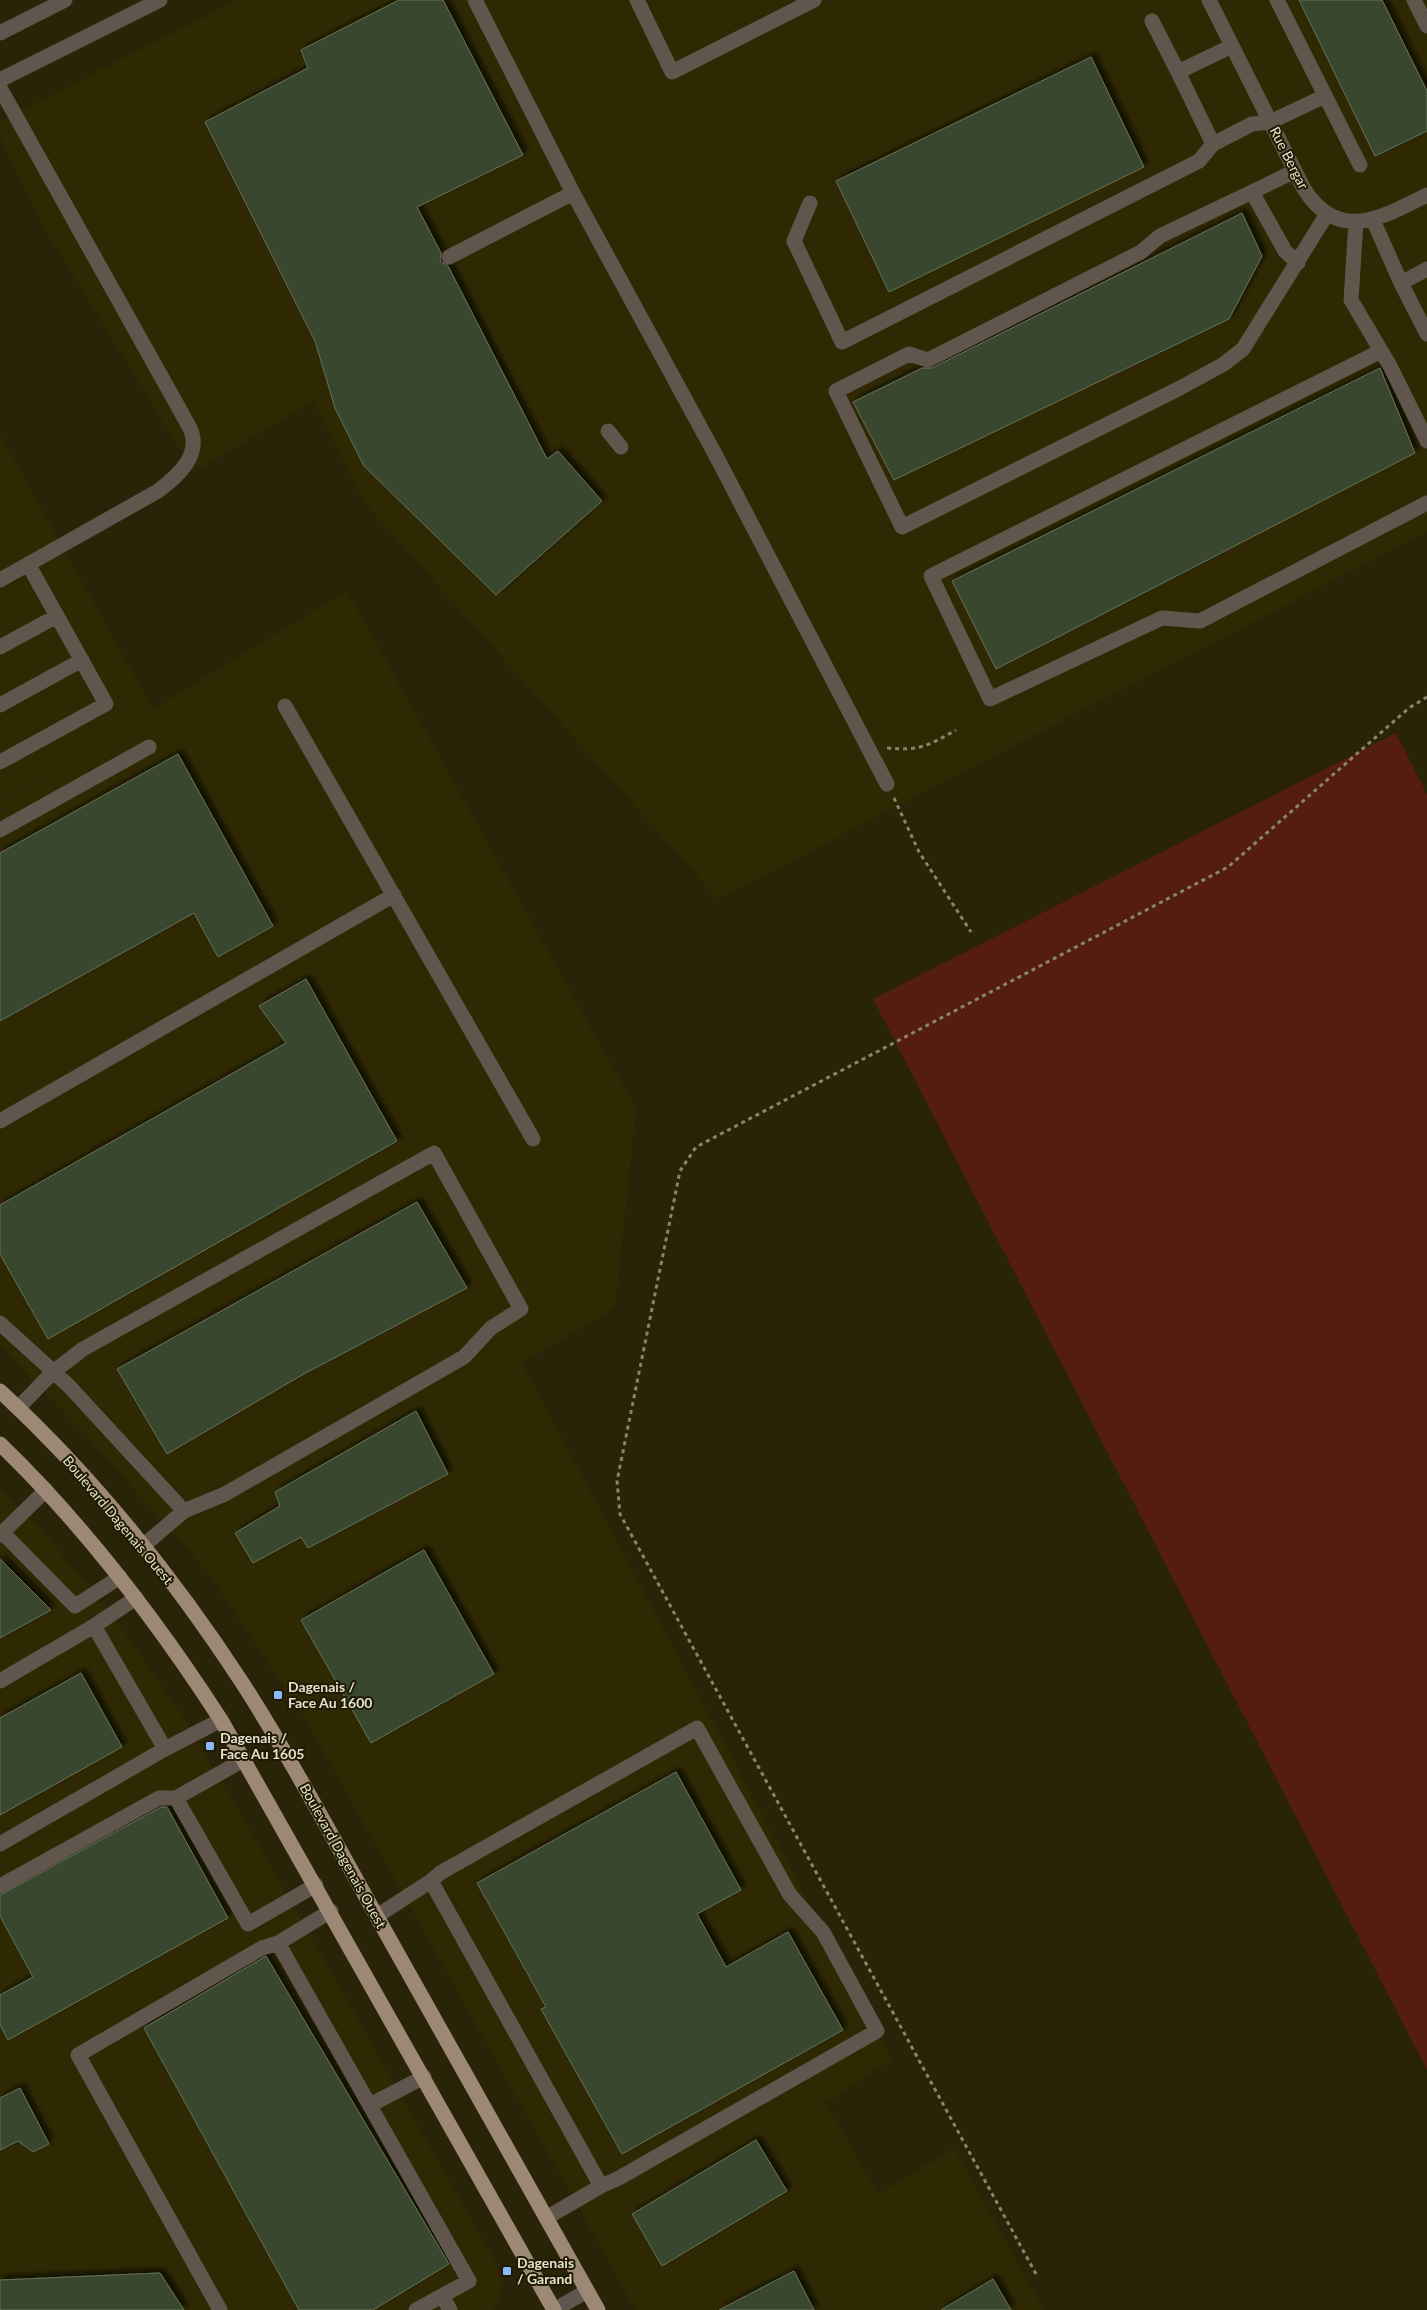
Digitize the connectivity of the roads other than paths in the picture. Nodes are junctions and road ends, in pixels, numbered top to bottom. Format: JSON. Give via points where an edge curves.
{"nodes":[{"id":1,"x":65,"y":0,"type":"edge"},
{"id":2,"x":160,"y":0,"type":"edge"},
{"id":3,"x":475,"y":0,"type":"edge"},
{"id":4,"x":636,"y":0,"type":"edge"},
{"id":5,"x":814,"y":0,"type":"edge"},
{"id":6,"x":1209,"y":0,"type":"edge"},
{"id":7,"x":1277,"y":0,"type":"edge"},
{"id":8,"x":1414,"y":0,"type":"edge"},
{"id":9,"x":1152,"y":21,"type":"dead end"},
{"id":10,"x":1427,"y":26,"type":"edge"},
{"id":11,"x":0,"y":33,"type":"edge"},
{"id":12,"x":1232,"y":46,"type":"junction"},
{"id":13,"x":1178,"y":72,"type":"junction"},
{"id":14,"x":0,"y":80,"type":"edge"},
{"id":15,"x":0,"y":88,"type":"edge"},
{"id":16,"x":1325,"y":96,"type":"junction"},
{"id":17,"x":1270,"y":122,"type":"junction"},
{"id":18,"x":1213,"y":144,"type":"junction"},
{"id":19,"x":1360,"y":165,"type":"dead end"},
{"id":20,"x":1294,"y":170,"type":"junction"},
{"id":21,"x":573,"y":192,"type":"junction"},
{"id":22,"x":1252,"y":192,"type":"junction"},
{"id":23,"x":1427,"y":194,"type":"edge"},
{"id":24,"x":810,"y":203,"type":"dead end"},
{"id":25,"x":1327,"y":214,"type":"junction"},
{"id":26,"x":1373,"y":220,"type":"junction"},
{"id":27,"x":1356,"y":222,"type":"junction"},
{"id":28,"x":449,"y":257,"type":"dead end"},
{"id":29,"x":1298,"y":263,"type":"junction"},
{"id":30,"x":1427,"y":269,"type":"edge"},
{"id":31,"x":1401,"y":283,"type":"junction"},
{"id":32,"x":1427,"y":334,"type":"edge"},
{"id":33,"x":1380,"y":351,"type":"junction"},
{"id":34,"x":608,"y":432,"type":"dead end"},
{"id":35,"x":1427,"y":441,"type":"edge"},
{"id":36,"x":621,"y":446,"type":"dead end"},
{"id":37,"x":1427,"y":503,"type":"edge"},
{"id":38,"x":28,"y":564,"type":"junction"},
{"id":39,"x":0,"y":580,"type":"edge"},
{"id":40,"x":57,"y":616,"type":"junction"},
{"id":41,"x":0,"y":647,"type":"edge"},
{"id":42,"x":82,"y":660,"type":"junction"},
{"id":43,"x":0,"y":705,"type":"edge"},
{"id":44,"x":285,"y":706,"type":"dead end"},
{"id":45,"x":149,"y":747,"type":"dead end"},
{"id":46,"x":0,"y":762,"type":"edge"},
{"id":47,"x":887,"y":784,"type":"road end"},
{"id":48,"x":0,"y":830,"type":"edge"},
{"id":49,"x":394,"y":895,"type":"junction"},
{"id":50,"x":0,"y":1121,"type":"edge"},
{"id":51,"x":533,"y":1139,"type":"dead end"},
{"id":52,"x":0,"y":1323,"type":"edge"},
{"id":53,"x":53,"y":1372,"type":"junction"},
{"id":54,"x":0,"y":1391,"type":"edge"},
{"id":55,"x":18,"y":1408,"type":"junction"},
{"id":56,"x":0,"y":1444,"type":"edge"},
{"id":57,"x":46,"y":1490,"type":"junction"},
{"id":58,"x":184,"y":1511,"type":"junction"},
{"id":59,"x":1,"y":1534,"type":"edge"},
{"id":60,"x":143,"y":1546,"type":"junction"},
{"id":61,"x":120,"y":1577,"type":"junction"},
{"id":62,"x":136,"y":1598,"type":"junction"},
{"id":63,"x":94,"y":1626,"type":"junction"},
{"id":64,"x":0,"y":1680,"type":"edge"},
{"id":65,"x":221,"y":1720,"type":"junction"},
{"id":66,"x":165,"y":1749,"type":"junction"},
{"id":67,"x":245,"y":1759,"type":"junction"},
{"id":68,"x":176,"y":1798,"type":"junction"},
{"id":69,"x":0,"y":1844,"type":"edge"},
{"id":70,"x":432,"y":1881,"type":"junction"},
{"id":71,"x":316,"y":1885,"type":"junction"},
{"id":72,"x":0,"y":1886,"type":"edge"},
{"id":73,"x":331,"y":1911,"type":"junction"},
{"id":74,"x":377,"y":1916,"type":"junction"},
{"id":75,"x":278,"y":1943,"type":"junction"},
{"id":76,"x":424,"y":2077,"type":"junction"},
{"id":77,"x":370,"y":2105,"type":"junction"},
{"id":78,"x":601,"y":2186,"type":"junction"},
{"id":79,"x":546,"y":2218,"type":"junction"},
{"id":80,"x":587,"y":2291,"type":"junction"},
{"id":81,"x":442,"y":2296,"type":"junction"},
{"id":82,"x":220,"y":2310,"type":"edge"},
{"id":83,"x":416,"y":2310,"type":"edge"},
{"id":84,"x":450,"y":2310,"type":"edge"},
{"id":85,"x":554,"y":2310,"type":"edge"},
{"id":86,"x":598,"y":2310,"type":"edge"}],
"edges":[{"from":1,"to":11,"type":"street"},
{"from":2,"to":14,"type":"street"},
{"from":3,"to":21,"type":"street"},
{"from":4,"to":5,"type":"street","via":[[672,72]]},
{"from":6,"to":12,"type":"street","name":"Rue Bergar"},
{"from":7,"to":16,"type":"street"},
{"from":8,"to":10,"type":"street"},
{"from":9,"to":13,"type":"street"},
{"from":12,"to":13,"type":"street"},
{"from":12,"to":17,"type":"street","name":"Rue Bergar"},
{"from":13,"to":18,"type":"street"},
{"from":15,"to":38,"type":"street","via":[[190,428],[194,443],[191,456],[170,482]]},
{"from":16,"to":17,"type":"street"},
{"from":16,"to":19,"type":"street"},
{"from":17,"to":18,"type":"street","via":[[1252,124]]},
{"from":17,"to":20,"type":"street","name":"Rue Bergar"},
{"from":18,"to":24,"type":"street","via":[[1199,161],[842,342],[794,241]]},
{"from":20,"to":22,"type":"street"},
{"from":20,"to":25,"type":"street","name":"Rue Bergar","via":[[1309,196]]},
{"from":21,"to":28,"type":"street"},
{"from":21,"to":47,"type":"street"},
{"from":22,"to":29,"type":"street","via":[[1285,251]]},
{"from":22,"to":29,"type":"street","via":[[1160,236],[1141,252],[928,360],[909,354],[836,391],[902,527],[1224,364],[1243,348]]},
{"from":23,"to":26,"type":"street","name":"Rue Bergar"},
{"from":25,"to":27,"type":"street","name":"Rue Bergar"},
{"from":25,"to":29,"type":"street"},
{"from":26,"to":27,"type":"street","name":"Rue Bergar"},
{"from":26,"to":31,"type":"street"},
{"from":27,"to":33,"type":"street","via":[[1351,300]]},
{"from":30,"to":31,"type":"street"},
{"from":31,"to":32,"type":"street"},
{"from":33,"to":35,"type":"street"},
{"from":33,"to":37,"type":"street","via":[[931,576],[990,699],[1162,618],[1200,621]]},
{"from":34,"to":36,"type":"street"},
{"from":38,"to":39,"type":"street"},
{"from":38,"to":40,"type":"street"},
{"from":40,"to":41,"type":"street"},
{"from":40,"to":42,"type":"street"},
{"from":42,"to":43,"type":"street"},
{"from":42,"to":46,"type":"street","via":[[106,704]]},
{"from":44,"to":49,"type":"street"},
{"from":45,"to":48,"type":"street"},
{"from":49,"to":50,"type":"street"},
{"from":49,"to":51,"type":"street"},
{"from":52,"to":53,"type":"street"},
{"from":53,"to":55,"type":"street"},
{"from":53,"to":58,"type":"street"},
{"from":53,"to":58,"type":"street","via":[[83,1349],[434,1153],[520,1310],[491,1328],[464,1357],[225,1494]]},
{"from":54,"to":55,"type":"main road","name":"Boulevard Dagenais Ouest"},
{"from":55,"to":60,"type":"main road","name":"Boulevard Dagenais Ouest","via":[[102,1497]]},
{"from":56,"to":57,"type":"main road"},
{"from":57,"to":59,"type":"street"},
{"from":57,"to":61,"type":"main road"},
{"from":58,"to":60,"type":"street"},
{"from":59,"to":61,"type":"street","via":[[74,1606]]},
{"from":60,"to":74,"type":"main road","name":"Boulevard Dagenais Ouest","via":[[243,1685]]},
{"from":61,"to":62,"type":"main road"},
{"from":62,"to":63,"type":"street"},
{"from":62,"to":65,"type":"main road"},
{"from":63,"to":64,"type":"street"},
{"from":63,"to":66,"type":"street"},
{"from":65,"to":66,"type":"street"},
{"from":65,"to":67,"type":"main road"},
{"from":66,"to":69,"type":"street"},
{"from":67,"to":68,"type":"street"},
{"from":67,"to":71,"type":"main road"},
{"from":68,"to":71,"type":"street","via":[[248,1924]]},
{"from":68,"to":72,"type":"street","via":[[159,1798]]},
{"from":70,"to":74,"type":"street"},
{"from":70,"to":78,"type":"street"},
{"from":70,"to":78,"type":"street","via":[[440,1873],[697,1728],[790,1895],[823,1932],[877,2031]]},
{"from":71,"to":73,"type":"main road"},
{"from":73,"to":75,"type":"street"},
{"from":73,"to":76,"type":"main road"},
{"from":74,"to":79,"type":"main road","name":"Boulevard Dagenais Ouest"},
{"from":75,"to":77,"type":"street"},
{"from":75,"to":82,"type":"street","via":[[262,1948],[78,2054]]},
{"from":76,"to":77,"type":"street"},
{"from":76,"to":85,"type":"main road"},
{"from":77,"to":81,"type":"street","via":[[470,2281]]},
{"from":78,"to":79,"type":"street"},
{"from":79,"to":80,"type":"main road","name":"Boulevard Dagenais Ouest"},
{"from":80,"to":85,"type":"street"},
{"from":80,"to":86,"type":"main road","name":"Boulevard Dagenais Ouest"},
{"from":81,"to":83,"type":"street"},
{"from":81,"to":84,"type":"street"}]}
